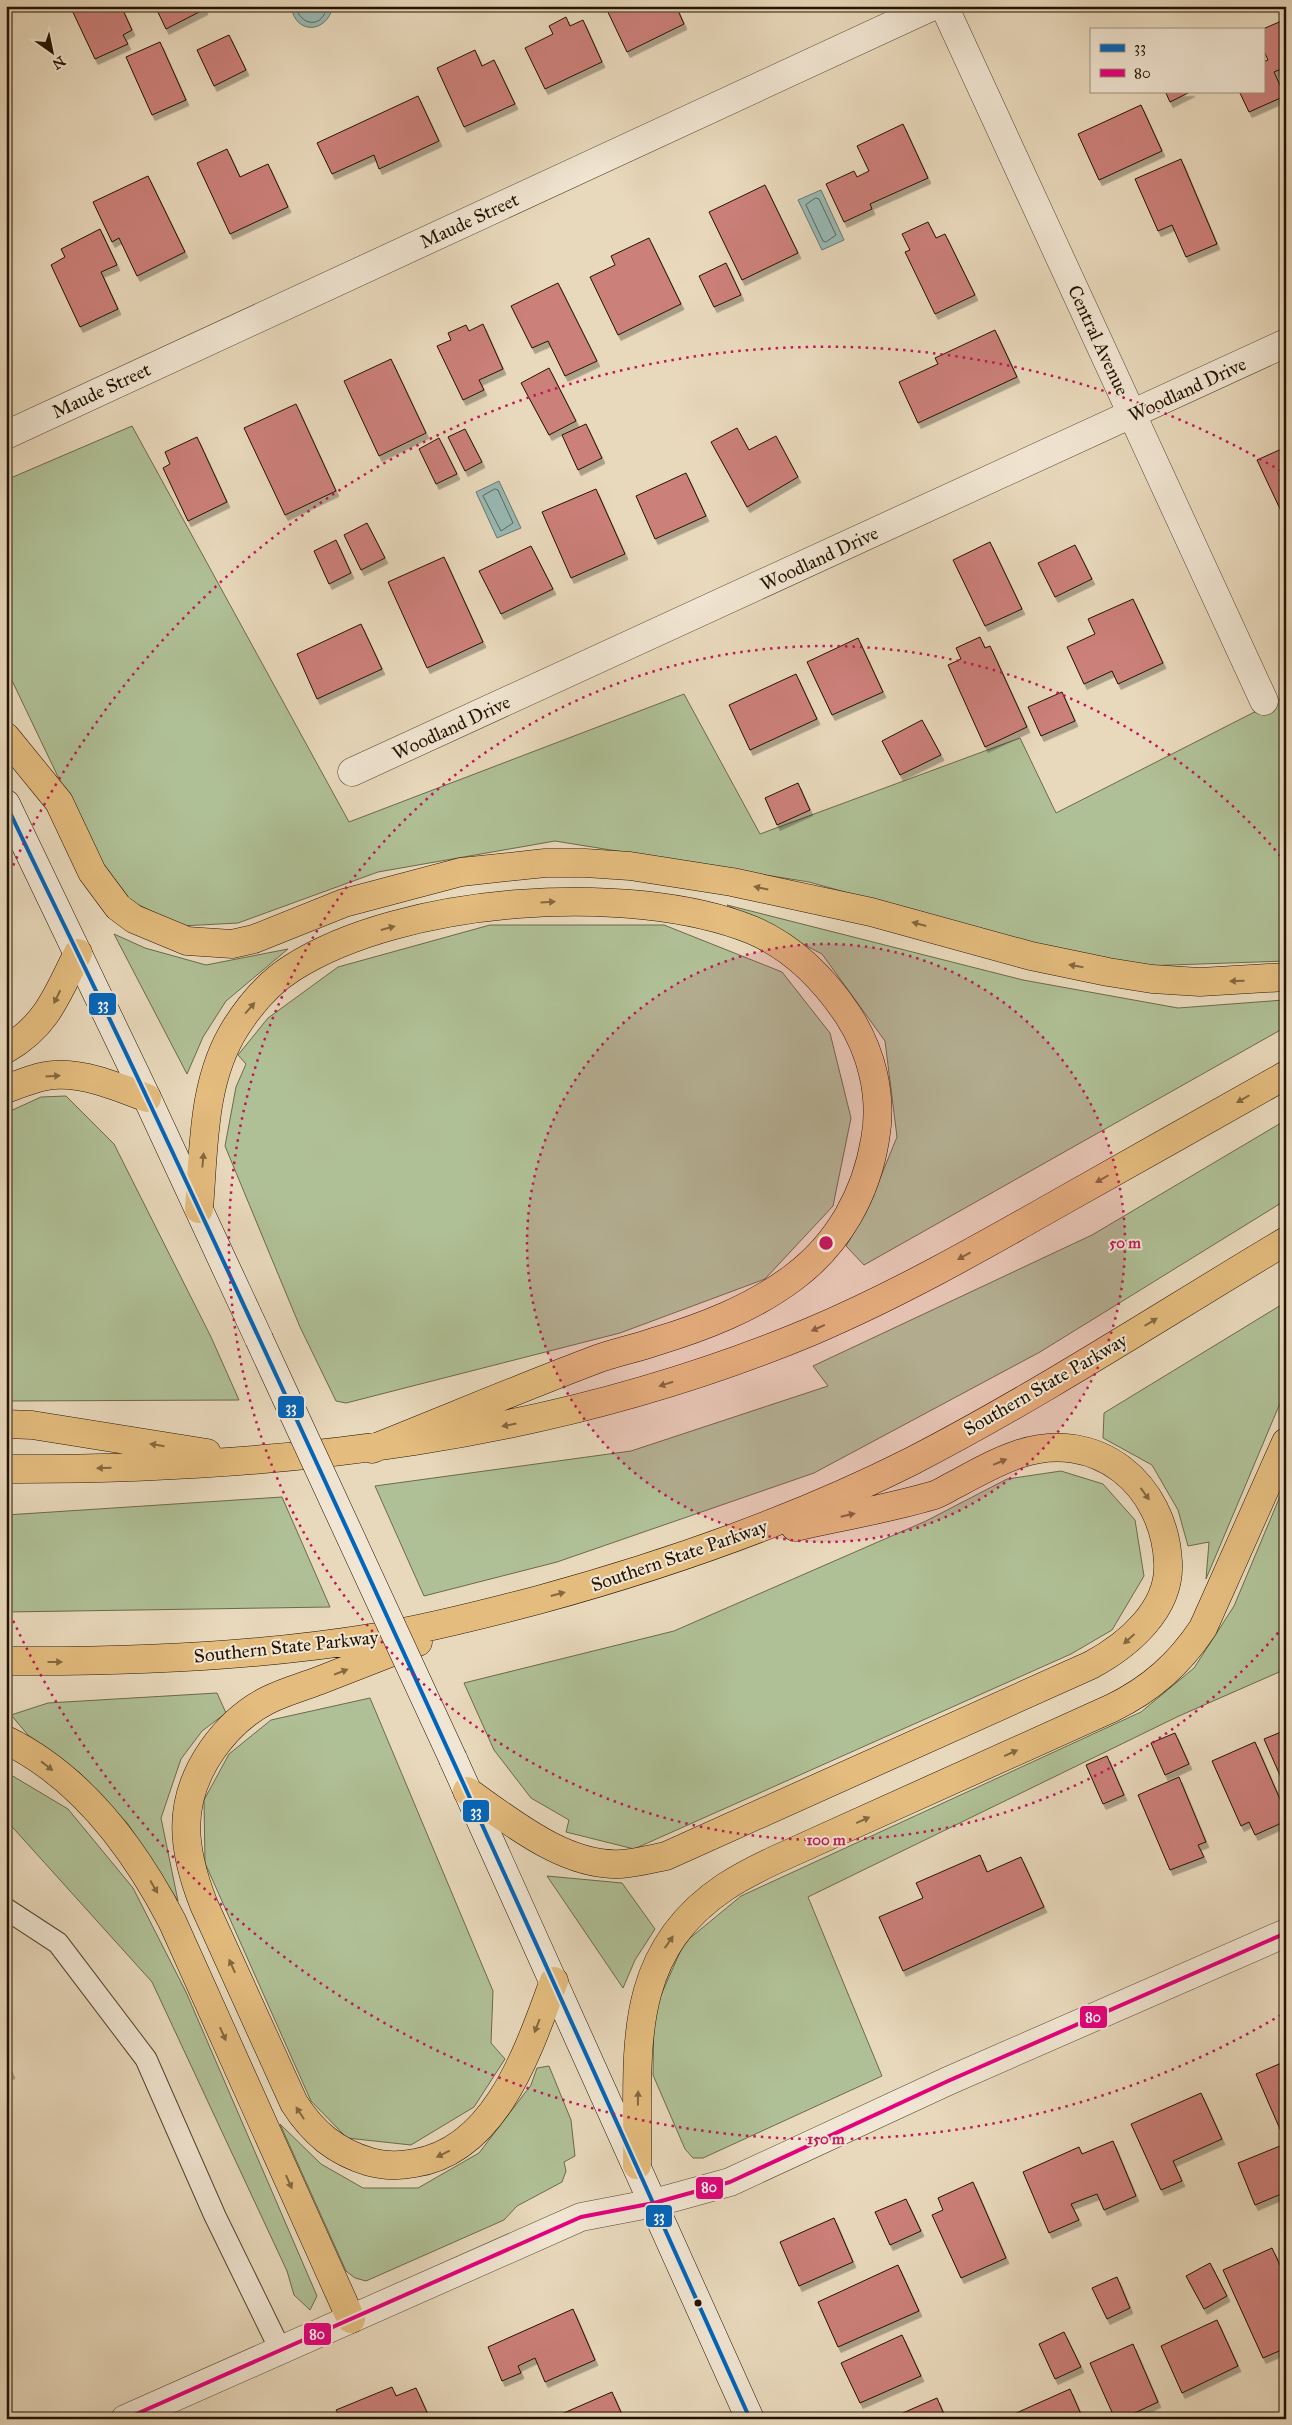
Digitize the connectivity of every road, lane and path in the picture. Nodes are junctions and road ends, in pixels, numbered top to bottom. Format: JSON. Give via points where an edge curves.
{"nodes":[{"id":1,"x":932,"y":6,"type":"edge"},
{"id":2,"x":944,"y":6,"type":"edge"},
{"id":3,"x":1286,"y":343,"type":"edge"},
{"id":4,"x":1133,"y":414,"type":"junction"},
{"id":5,"x":6,"y":435,"type":"edge"},
{"id":6,"x":1264,"y":701,"type":"dead end"},
{"id":7,"x":6,"y":737,"type":"edge"},
{"id":8,"x":352,"y":772,"type":"dead end"},
{"id":9,"x":6,"y":804,"type":"edge"},
{"id":10,"x":78,"y":953,"type":"junction"},
{"id":11,"x":1286,"y":977,"type":"edge"},
{"id":12,"x":6,"y":1048,"type":"edge"},
{"id":13,"x":1286,"y":1075,"type":"edge"},
{"id":14,"x":6,"y":1089,"type":"edge"},
{"id":15,"x":147,"y":1098,"type":"junction"},
{"id":16,"x":199,"y":1209,"type":"junction"},
{"id":17,"x":1286,"y":1241,"type":"edge"},
{"id":18,"x":6,"y":1424,"type":"edge"},
{"id":19,"x":1286,"y":1442,"type":"edge"},
{"id":20,"x":372,"y":1449,"type":"junction"},
{"id":21,"x":257,"y":1461,"type":"junction"},
{"id":22,"x":6,"y":1469,"type":"edge"},
{"id":23,"x":715,"y":1545,"type":"junction"},
{"id":24,"x":511,"y":1607,"type":"junction"},
{"id":25,"x":6,"y":1661,"type":"edge"},
{"id":26,"x":6,"y":1740,"type":"edge"},
{"id":27,"x":467,"y":1791,"type":"junction"},
{"id":28,"x":6,"y":1909,"type":"edge"},
{"id":29,"x":1286,"y":1933,"type":"edge"},
{"id":30,"x":554,"y":1981,"type":"junction"},
{"id":31,"x":637,"y":2164,"type":"junction"},
{"id":32,"x":654,"y":2202,"type":"junction"},
{"id":33,"x":351,"y":2319,"type":"junction"},
{"id":34,"x":280,"y":2349,"type":"junction"},
{"id":35,"x":125,"y":2419,"type":"edge"},
{"id":36,"x":750,"y":2419,"type":"edge"}],
"edges":[{"from":1,"to":5,"type":"street","name":"Maude Street"},
{"from":2,"to":4,"type":"street","name":"Central Avenue"},
{"from":3,"to":4,"type":"street","name":"Woodland Drive"},
{"from":4,"to":6,"type":"street","name":"Central Avenue"},
{"from":4,"to":8,"type":"street","name":"Woodland Drive"},
{"from":11,"to":7,"type":"highway","one_way":true,"via":[[1200,982],[1108,972],[1031,956],[871,912],[742,884],[585,863],[545,863],[461,872],[344,903],[254,939],[232,944],[187,941],[134,919],[118,907],[92,872],[60,802]]},
{"from":9,"to":10,"type":"street"},
{"from":10,"to":12,"type":"highway","one_way":true,"via":[[45,1018],[21,1040]]},
{"from":10,"to":15,"type":"street"},
{"from":13,"to":20,"type":"highway","one_way":true,"via":[[942,1268],[809,1332],[673,1382],[605,1402],[531,1421]]},
{"from":14,"to":15,"type":"highway","one_way":true,"via":[[55,1075],[95,1080]]},
{"from":15,"to":16,"type":"street"},
{"from":16,"to":20,"type":"highway","one_way":true,"via":[[213,1079],[220,1055],[247,1010],[289,970],[346,941],[383,929],[510,904],[597,902],[679,911],[720,920],[779,944],[823,981],[843,1007],[859,1033],[870,1061],[878,1124],[872,1159],[860,1194],[842,1226],[803,1269],[766,1296],[733,1313],[654,1343],[596,1359]]},
{"from":16,"to":27,"type":"street","bridge":true},
{"from":23,"to":17,"type":"highway","name":"Southern State Parkway","one_way":true,"via":[[912,1461],[1048,1384]]},
{"from":21,"to":18,"type":"highway","one_way":true,"via":[[32,1425]]},
{"from":31,"to":19,"type":"highway","one_way":true,"via":[[639,2046],[644,2000],[656,1962],[682,1925],[724,1887],[774,1860],[1112,1708],[1156,1682],[1189,1650],[1204,1628]]},
{"from":20,"to":21,"type":"highway"},
{"from":21,"to":22,"type":"highway","one_way":true,"via":[[101,1469]]},
{"from":24,"to":23,"type":"highway","name":"Southern State Parkway","one_way":true,"via":[[644,1570]]},
{"from":23,"to":27,"type":"highway","one_way":true,"via":[[933,1496],[999,1461],[1022,1453],[1060,1447],[1100,1456],[1135,1480],[1160,1518],[1167,1542],[1168,1566],[1163,1590],[1153,1613],[1116,1651],[666,1856],[619,1864],[573,1857],[523,1830]]},
{"from":25,"to":24,"type":"highway","name":"Southern State Parkway","one_way":true,"via":[[77,1662],[298,1647],[378,1637]]},
{"from":30,"to":24,"type":"highway","one_way":true,"via":[[522,2064],[490,2116],[472,2134],[452,2150],[429,2161],[401,2166],[357,2158],[318,2135],[294,2103],[204,1905],[187,1853],[185,1828],[194,1781],[222,1735],[244,1716],[267,1700]]},
{"from":26,"to":33,"type":"highway","one_way":true,"via":[[35,1756],[88,1800],[114,1828],[154,1887]]},
{"from":27,"to":30,"type":"street"},
{"from":28,"to":34,"type":"lane","via":[[58,1943],[146,2059]]},
{"from":29,"to":32,"type":"street","via":[[948,2081],[730,2182]]},
{"from":30,"to":31,"type":"street"},
{"from":31,"to":32,"type":"street"},
{"from":32,"to":33,"type":"street","via":[[581,2217]]},
{"from":32,"to":36,"type":"street"},
{"from":33,"to":34,"type":"street"},
{"from":34,"to":35,"type":"street"}]}
